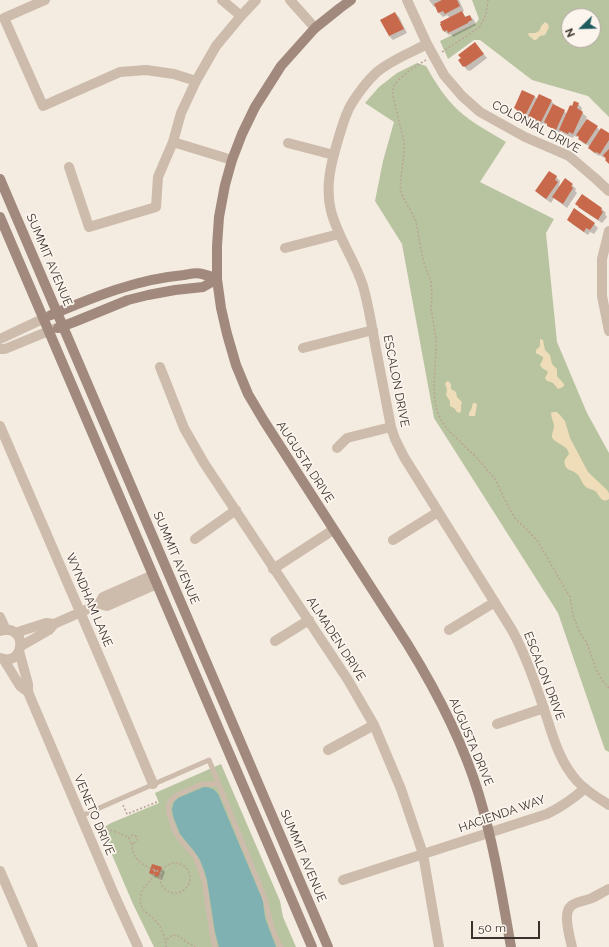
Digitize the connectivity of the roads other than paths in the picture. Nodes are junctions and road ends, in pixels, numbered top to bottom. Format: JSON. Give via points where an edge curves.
{"nodes":[{"id":1,"x":45,"y":0,"type":"edge"},
{"id":2,"x":222,"y":0,"type":"edge"},
{"id":3,"x":256,"y":0,"type":"edge"},
{"id":4,"x":290,"y":0,"type":"edge"},
{"id":5,"x":351,"y":0,"type":"edge"},
{"id":6,"x":407,"y":0,"type":"edge"},
{"id":7,"x":241,"y":16,"type":"junction"},
{"id":8,"x":315,"y":28,"type":"junction"},
{"id":9,"x":427,"y":44,"type":"junction"},
{"id":10,"x":196,"y":81,"type":"junction"},
{"id":11,"x":173,"y":142,"type":"junction"},
{"id":12,"x":288,"y":143,"type":"dead end"},
{"id":13,"x":334,"y":155,"type":"junction"},
{"id":14,"x":232,"y":160,"type":"junction"},
{"id":15,"x":69,"y":167,"type":"dead end"},
{"id":16,"x":0,"y":178,"type":"edge"},
{"id":17,"x":609,"y":191,"type":"edge"},
{"id":18,"x":0,"y":218,"type":"edge"},
{"id":19,"x":609,"y":231,"type":"edge"},
{"id":20,"x":339,"y":234,"type":"junction"},
{"id":21,"x":285,"y":248,"type":"dead end"},
{"id":22,"x":217,"y":279,"type":"junction"},
{"id":23,"x":51,"y":315,"type":"junction"},
{"id":24,"x":56,"y":328,"type":"junction"},
{"id":25,"x":373,"y":330,"type":"junction"},
{"id":26,"x":609,"y":331,"type":"edge"},
{"id":27,"x":0,"y":339,"type":"edge"},
{"id":28,"x":303,"y":348,"type":"dead end"},
{"id":29,"x":0,"y":349,"type":"edge"},
{"id":30,"x":160,"y":367,"type":"dead end"},
{"id":31,"x":0,"y":426,"type":"edge"},
{"id":32,"x":390,"y":426,"type":"junction"},
{"id":33,"x":337,"y":448,"type":"dead end"},
{"id":34,"x":236,"y":510,"type":"junction"},
{"id":35,"x":438,"y":512,"type":"junction"},
{"id":36,"x":333,"y":530,"type":"junction"},
{"id":37,"x":195,"y":539,"type":"dead end"},
{"id":38,"x":393,"y":540,"type":"dead end"},
{"id":39,"x":273,"y":569,"type":"junction"},
{"id":40,"x":155,"y":579,"type":"junction"},
{"id":41,"x":495,"y":602,"type":"junction"},
{"id":42,"x":80,"y":612,"type":"junction"},
{"id":43,"x":0,"y":617,"type":"edge"},
{"id":44,"x":309,"y":620,"type":"junction"},
{"id":45,"x":54,"y":624,"type":"junction"},
{"id":46,"x":449,"y":630,"type":"dead end"},
{"id":47,"x":7,"y":631,"type":"edge"},
{"id":48,"x":275,"y":641,"type":"dead end"},
{"id":49,"x":20,"y":648,"type":"junction"},
{"id":50,"x":2,"y":659,"type":"edge"},
{"id":51,"x":28,"y":692,"type":"junction"},
{"id":52,"x":544,"y":708,"type":"junction"},
{"id":53,"x":497,"y":724,"type":"dead end"},
{"id":54,"x":374,"y":725,"type":"junction"},
{"id":55,"x":328,"y":750,"type":"dead end"},
{"id":56,"x":153,"y":784,"type":"junction"},
{"id":57,"x":219,"y":784,"type":"junction"},
{"id":58,"x":584,"y":789,"type":"junction"},
{"id":59,"x":609,"y":805,"type":"edge"},
{"id":60,"x":81,"y":816,"type":"junction"},
{"id":61,"x":490,"y":832,"type":"junction"},
{"id":62,"x":423,"y":854,"type":"junction"},
{"id":63,"x":0,"y":871,"type":"edge"},
{"id":64,"x":343,"y":880,"type":"dead end"},
{"id":65,"x":609,"y":889,"type":"edge"},
{"id":66,"x":34,"y":947,"type":"edge"},
{"id":67,"x":138,"y":947,"type":"edge"},
{"id":68,"x":215,"y":947,"type":"edge"},
{"id":69,"x":281,"y":947,"type":"edge"},
{"id":70,"x":312,"y":947,"type":"edge"},
{"id":71,"x":328,"y":947,"type":"edge"},
{"id":72,"x":439,"y":947,"type":"edge"},
{"id":73,"x":510,"y":947,"type":"edge"},
{"id":74,"x":572,"y":947,"type":"edge"}],
"edges":[{"from":1,"to":10,"type":"street","via":[[4,18],[43,106],[120,72],[146,70],[174,74]]},
{"from":2,"to":7,"type":"street"},
{"from":3,"to":7,"type":"street"},
{"from":4,"to":8,"type":"street"},
{"from":5,"to":8,"type":"main road","name":"AUGUSTA DRIVE"},
{"from":6,"to":9,"type":"street","name":"COLONIAL DRIVE"},
{"from":7,"to":10,"type":"street","via":[[216,46]]},
{"from":8,"to":14,"type":"main road","name":"AUGUSTA DRIVE","via":[[281,66],[255,107]]},
{"from":9,"to":13,"type":"street","name":"ESCALON DRIVE","via":[[386,66],[367,83],[351,104]]},
{"from":9,"to":17,"type":"street","name":"COLONIAL DRIVE","via":[[444,75],[480,112],[525,137],[569,156]]},
{"from":10,"to":11,"type":"street","via":[[181,113]]},
{"from":11,"to":14,"type":"street"},
{"from":11,"to":15,"type":"street","via":[[158,177],[156,207],[89,227]]},
{"from":12,"to":13,"type":"street"},
{"from":13,"to":20,"type":"street","name":"ESCALON DRIVE","via":[[328,186],[330,209]]},
{"from":14,"to":22,"type":"main road","name":"AUGUSTA DRIVE","via":[[219,217]]},
{"from":16,"to":23,"type":"main road","name":"SUMMIT AVENUE"},
{"from":18,"to":23,"type":"main road","name":"SUMMIT AVENUE"},
{"from":19,"to":26,"type":"street","via":[[602,259],[602,296]]},
{"from":20,"to":21,"type":"street"},
{"from":20,"to":25,"type":"street","name":"ESCALON DRIVE","via":[[363,285]]},
{"from":22,"to":23,"type":"main road","via":[[201,273],[158,278],[97,296]]},
{"from":22,"to":24,"type":"main road","via":[[203,287],[128,300]]},
{"from":22,"to":36,"type":"main road","name":"AUGUSTA DRIVE","via":[[227,334],[248,394]]},
{"from":23,"to":24,"type":"main road","name":"SUMMIT AVENUE"},
{"from":23,"to":24,"type":"main road","name":"SUMMIT AVENUE"},
{"from":23,"to":27,"type":"street"},
{"from":24,"to":29,"type":"street"},
{"from":24,"to":40,"type":"main road","name":"SUMMIT AVENUE"},
{"from":24,"to":71,"type":"main road","name":"SUMMIT AVENUE"},
{"from":25,"to":28,"type":"street"},
{"from":25,"to":32,"type":"street","name":"ESCALON DRIVE"},
{"from":30,"to":34,"type":"street","name":"ALMADEN DRIVE","via":[[184,428]]},
{"from":31,"to":42,"type":"street","name":"WYNDHAM LANE"},
{"from":32,"to":33,"type":"street","via":[[347,438]]},
{"from":32,"to":35,"type":"street","name":"ESCALON DRIVE","via":[[404,457]]},
{"from":34,"to":37,"type":"street"},
{"from":34,"to":39,"type":"street","name":"ALMADEN DRIVE"},
{"from":35,"to":38,"type":"street"},
{"from":35,"to":41,"type":"street","name":"ESCALON DRIVE"},
{"from":36,"to":39,"type":"street"},
{"from":36,"to":61,"type":"main road","name":"AUGUSTA DRIVE","via":[[428,677],[470,768]]},
{"from":39,"to":44,"type":"street","name":"ALMADEN DRIVE"},
{"from":40,"to":42,"type":"street","via":[[103,596],[99,604]]},
{"from":40,"to":70,"type":"main road","name":"SUMMIT AVENUE"},
{"from":41,"to":46,"type":"street"},
{"from":41,"to":52,"type":"street","name":"ESCALON DRIVE","via":[[520,646]]},
{"from":42,"to":45,"type":"street"},
{"from":42,"to":56,"type":"street","name":"WYNDHAM LANE"},
{"from":43,"to":47,"type":"street"},
{"from":44,"to":48,"type":"street"},
{"from":44,"to":54,"type":"street","name":"ALMADEN DRIVE"},
{"from":45,"to":47,"type":"street","via":[[46,623]]},
{"from":45,"to":49,"type":"street","via":[[49,630]]},
{"from":47,"to":49,"type":"street","name":"VENETO DRIVE","via":[[18,636]]},
{"from":49,"to":50,"type":"street","via":[[13,658]]},
{"from":49,"to":51,"type":"street","name":"VENETO DRIVE"},
{"from":50,"to":51,"type":"street","name":"VENETO DRIVE","via":[[20,686]]},
{"from":51,"to":60,"type":"street","name":"VENETO DRIVE"},
{"from":52,"to":53,"type":"street"},
{"from":52,"to":58,"type":"street","name":"ESCALON DRIVE","via":[[561,758]]},
{"from":54,"to":55,"type":"street"},
{"from":54,"to":62,"type":"street","name":"ALMADEN DRIVE","via":[[401,789]]},
{"from":56,"to":57,"type":"lane","via":[[209,760]]},
{"from":56,"to":60,"type":"lane"},
{"from":57,"to":68,"type":"lane","via":[[202,784],[177,795],[168,806],[174,829],[194,857],[204,881]]},
{"from":57,"to":69,"type":"lane","via":[[264,896],[269,919]]},
{"from":58,"to":59,"type":"street","name":"ESCALON DRIVE"},
{"from":58,"to":61,"type":"street","name":"HACIENDA WAY","via":[[547,814]]},
{"from":60,"to":67,"type":"street","name":"VENETO DRIVE"},
{"from":61,"to":62,"type":"street","name":"HACIENDA WAY"},
{"from":61,"to":73,"type":"main road","name":"AUGUSTA DRIVE"},
{"from":62,"to":64,"type":"street","name":"HACIENDA WAY"},
{"from":62,"to":72,"type":"street","name":"ALMADEN DRIVE"},
{"from":63,"to":66,"type":"street"},
{"from":65,"to":74,"type":"street","via":[[571,905],[568,909],[567,920]]}]}
